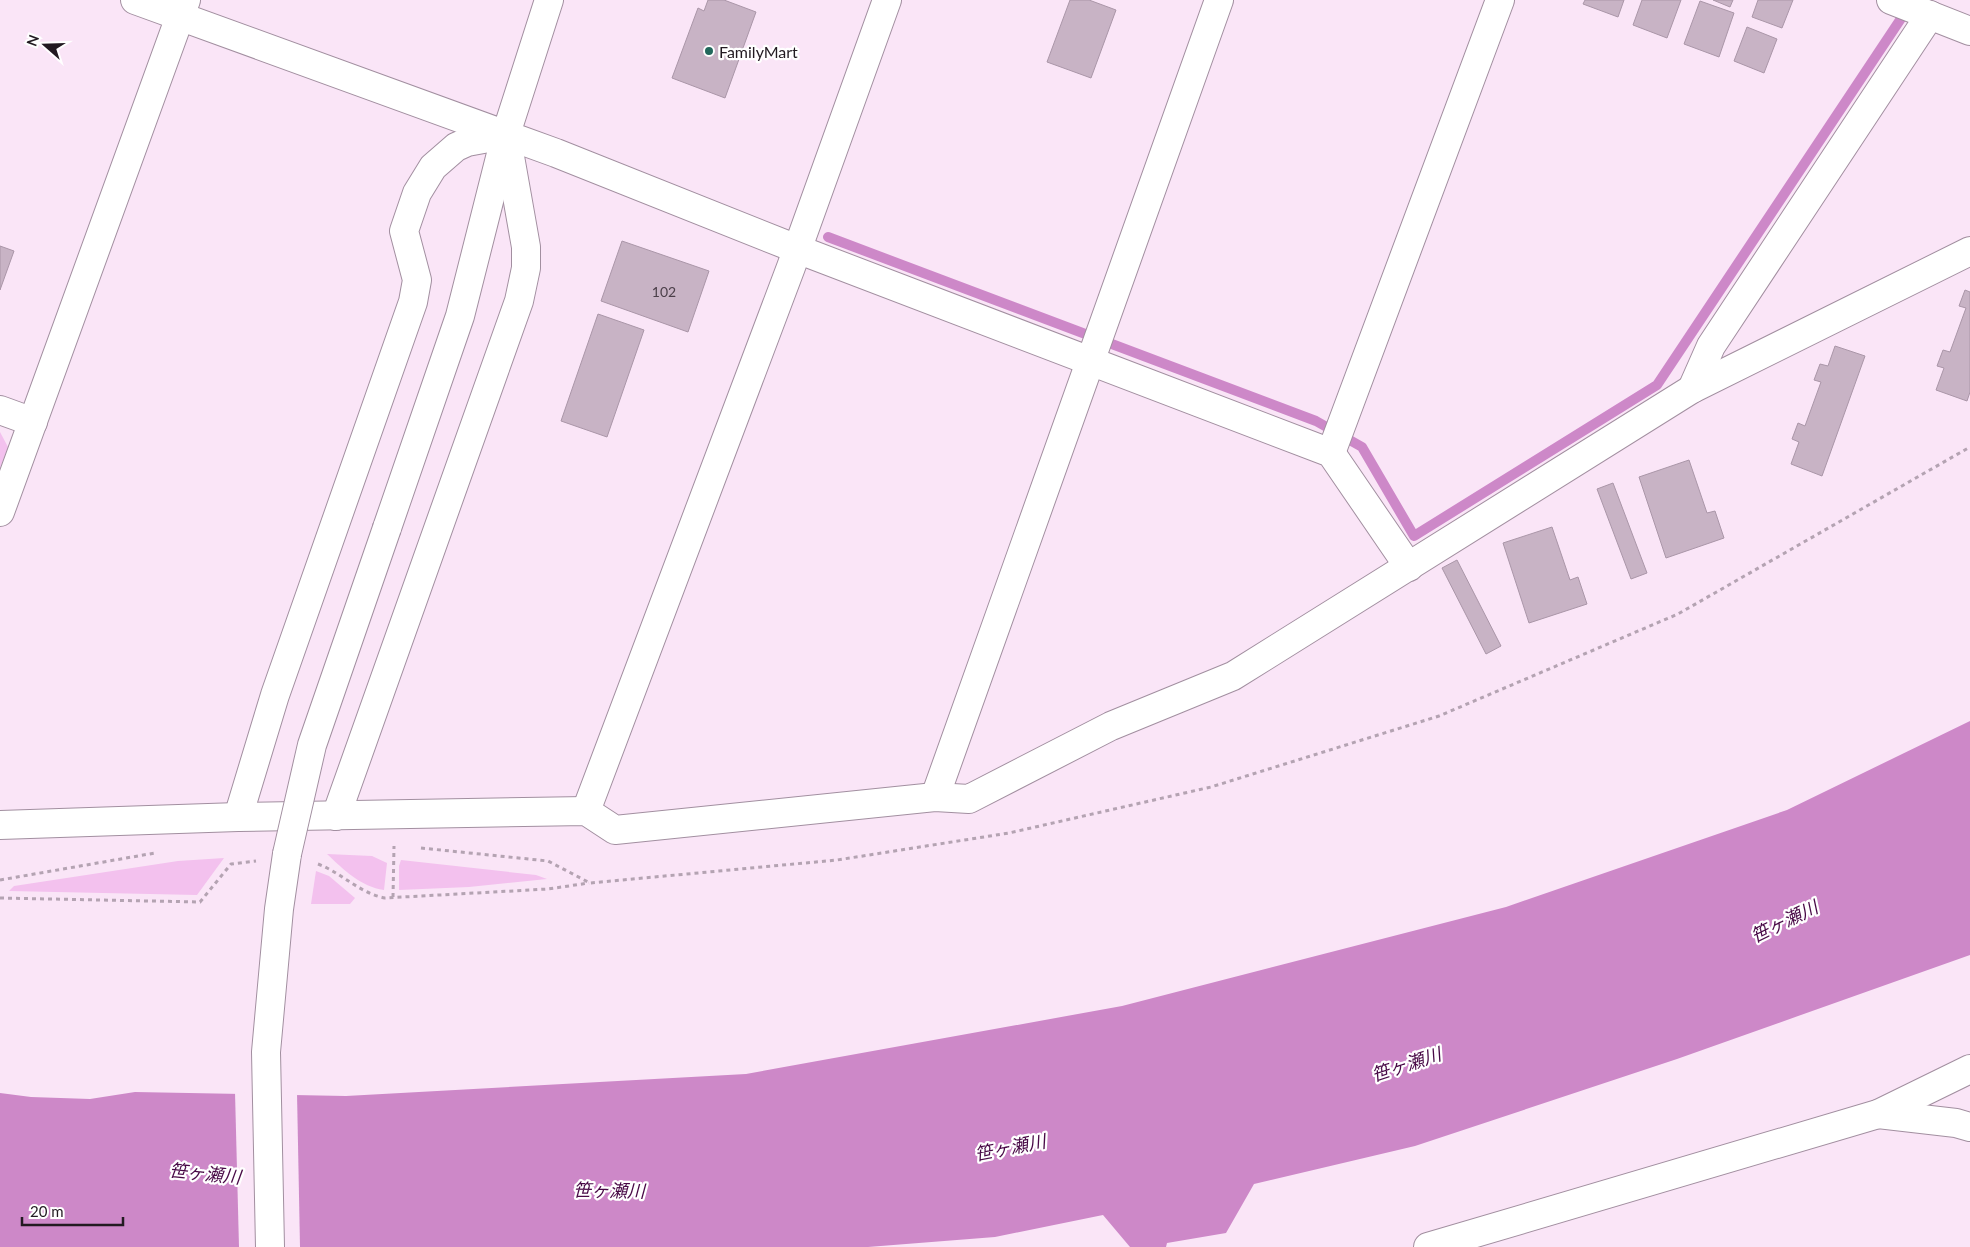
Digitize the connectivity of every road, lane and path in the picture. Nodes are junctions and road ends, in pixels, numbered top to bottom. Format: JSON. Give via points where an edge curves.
{"nodes":[{"id":1,"x":135,"y":0,"type":"edge"},
{"id":2,"x":549,"y":0,"type":"edge"},
{"id":3,"x":887,"y":0,"type":"edge"},
{"id":4,"x":1219,"y":0,"type":"edge"},
{"id":5,"x":1500,"y":0,"type":"edge"},
{"id":6,"x":1910,"y":7,"type":"edge"},
{"id":7,"x":183,"y":8,"type":"edge"},
{"id":8,"x":1970,"y":31,"type":"edge"},
{"id":9,"x":506,"y":134,"type":"junction"},
{"id":10,"x":797,"y":249,"type":"junction"},
{"id":11,"x":1970,"y":251,"type":"edge"},
{"id":12,"x":1095,"y":348,"type":"junction"},
{"id":13,"x":1692,"y":389,"type":"junction"},
{"id":14,"x":0,"y":410,"type":"edge"},
{"id":15,"x":33,"y":422,"type":"junction"},
{"id":16,"x":1336,"y":439,"type":"junction"},
{"id":17,"x":1970,"y":447,"type":"edge"},
{"id":18,"x":0,"y":512,"type":"edge"},
{"id":19,"x":1409,"y":567,"type":"junction"},
{"id":20,"x":935,"y":797,"type":"junction"},
{"id":21,"x":586,"y":811,"type":"junction"},
{"id":22,"x":336,"y":816,"type":"junction"},
{"id":23,"x":238,"y":817,"type":"junction"},
{"id":24,"x":0,"y":825,"type":"edge"},
{"id":25,"x":386,"y":844,"type":"dead end"},
{"id":26,"x":394,"y":845,"type":"junction"},
{"id":27,"x":404,"y":846,"type":"dead end"},
{"id":28,"x":413,"y":847,"type":"dead end"},
{"id":29,"x":163,"y":852,"type":"dead end"},
{"id":30,"x":275,"y":857,"type":"junction"},
{"id":31,"x":329,"y":868,"type":"dead end"},
{"id":32,"x":0,"y":880,"type":"edge"},
{"id":33,"x":590,"y":883,"type":"junction"},
{"id":34,"x":393,"y":897,"type":"junction"},
{"id":35,"x":0,"y":898,"type":"edge"},
{"id":36,"x":1970,"y":1069,"type":"edge"},
{"id":37,"x":1878,"y":1114,"type":"junction"},
{"id":38,"x":1970,"y":1127,"type":"edge"},
{"id":39,"x":270,"y":1247,"type":"edge"},
{"id":40,"x":1428,"y":1247,"type":"edge"}],
"edges":[{"from":1,"to":7,"type":"street"},
{"from":2,"to":9,"type":"street"},
{"from":3,"to":10,"type":"street"},
{"from":4,"to":12,"type":"street"},
{"from":5,"to":16,"type":"street"},
{"from":6,"to":8,"type":"street"},
{"from":6,"to":13,"type":"street","via":[[1710,346]]},
{"from":7,"to":9,"type":"street"},
{"from":7,"to":15,"type":"street"},
{"from":9,"to":10,"type":"street"},
{"from":9,"to":22,"type":"street","via":[[526,247],[526,268],[519,301]]},
{"from":9,"to":23,"type":"street","via":[[456,147],[433,167],[417,193],[404,231],[417,280],[413,302],[274,695]]},
{"from":9,"to":30,"type":"street","bridge":true,"via":[[460,316]]},
{"from":10,"to":12,"type":"street"},
{"from":10,"to":21,"type":"street"},
{"from":11,"to":13,"type":"street"},
{"from":12,"to":16,"type":"street"},
{"from":12,"to":20,"type":"street"},
{"from":13,"to":19,"type":"street"},
{"from":14,"to":15,"type":"street"},
{"from":15,"to":18,"type":"street"},
{"from":16,"to":19,"type":"street"},
{"from":17,"to":33,"type":"path","via":[[1678,614],[1439,716],[1211,787],[1009,833],[838,860]]},
{"from":19,"to":20,"type":"street","via":[[1233,676],[1110,726],[969,799]]},
{"from":20,"to":21,"type":"street","via":[[615,830]]},
{"from":21,"to":22,"type":"street"},
{"from":22,"to":23,"type":"street"},
{"from":23,"to":24,"type":"street"},
{"from":25,"to":26,"type":"path"},
{"from":26,"to":27,"type":"path"},
{"from":26,"to":34,"type":"path"},
{"from":28,"to":33,"type":"path","via":[[548,861]]},
{"from":29,"to":32,"type":"path"},
{"from":30,"to":35,"type":"path","via":[[231,864],[200,902]]},
{"from":30,"to":39,"type":"street","via":[[279,909],[266,1052]]},
{"from":31,"to":34,"type":"path","via":[[372,896]]},
{"from":33,"to":34,"type":"path","via":[[548,889]]},
{"from":36,"to":37,"type":"street"},
{"from":37,"to":38,"type":"street"},
{"from":37,"to":40,"type":"street"}]}
